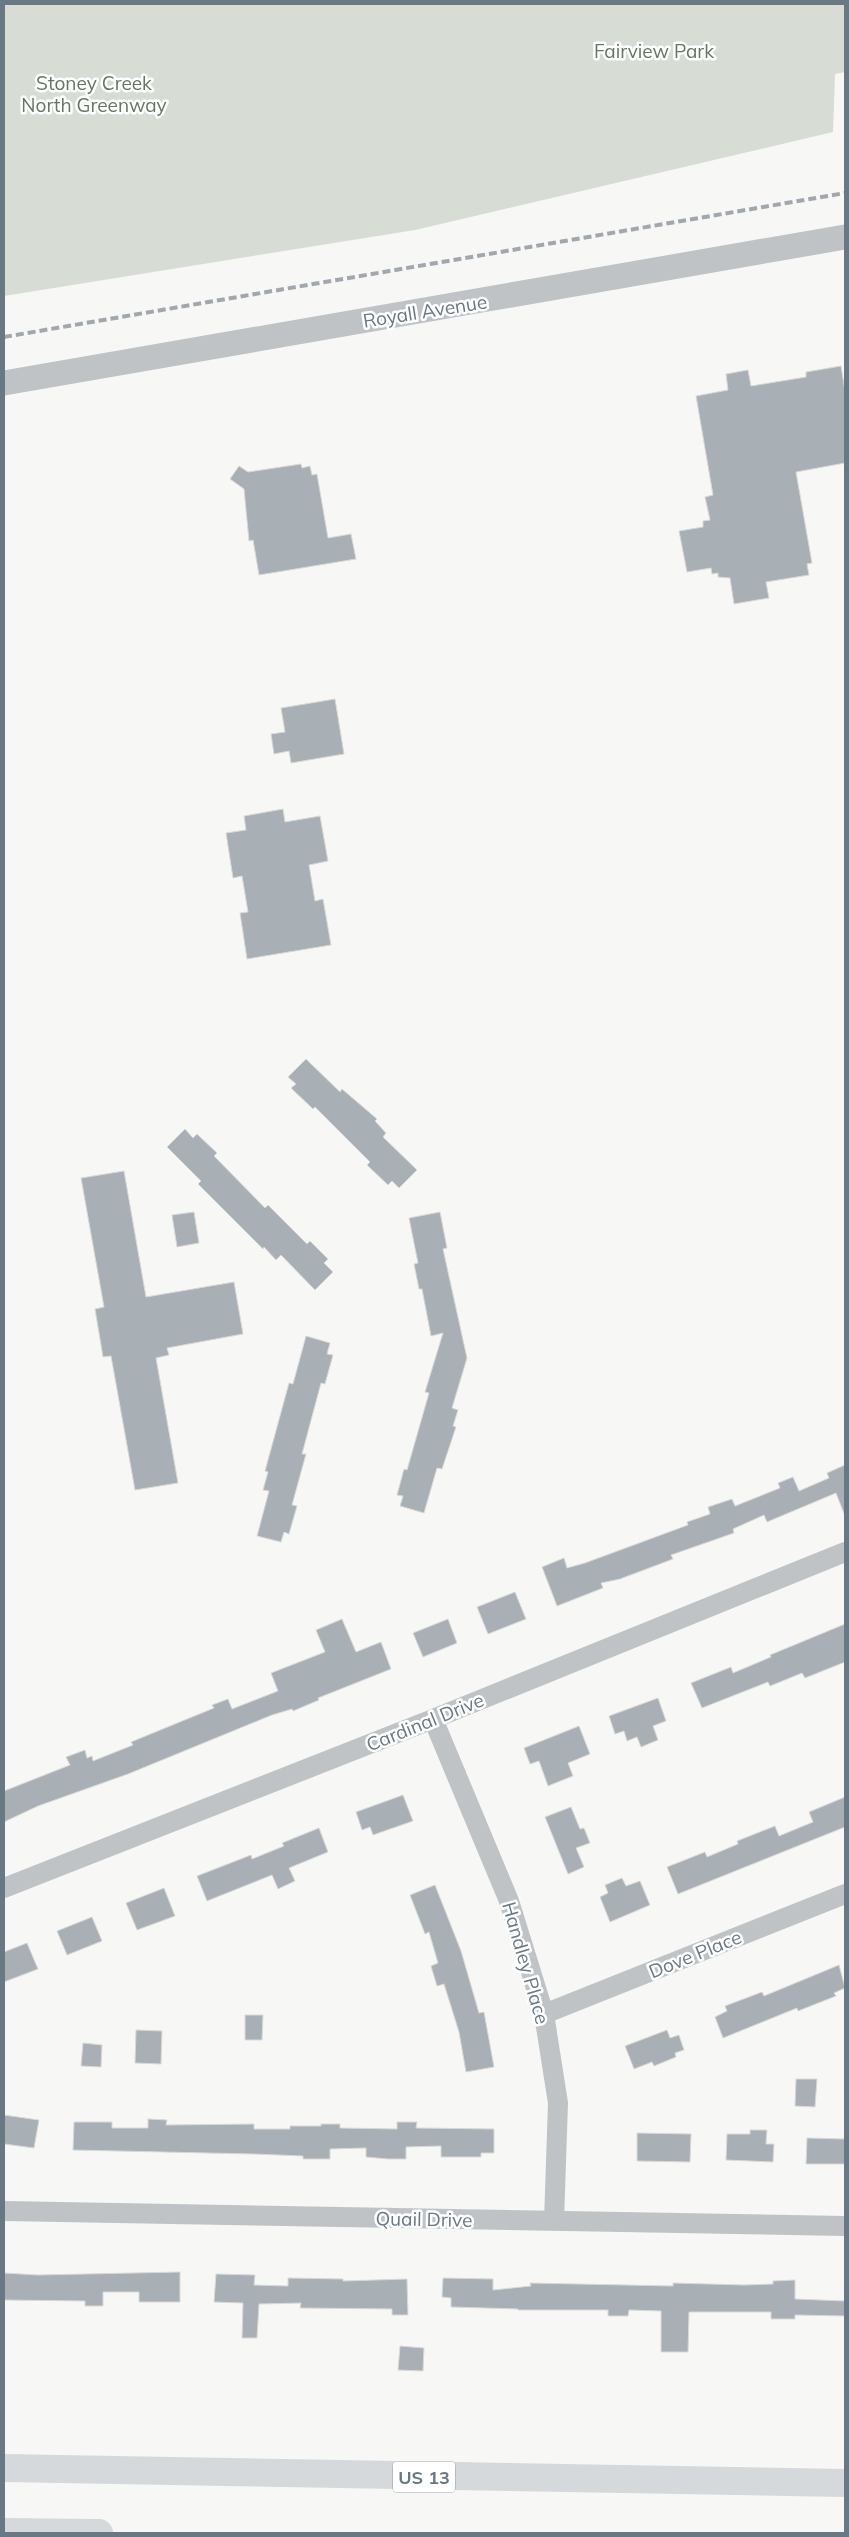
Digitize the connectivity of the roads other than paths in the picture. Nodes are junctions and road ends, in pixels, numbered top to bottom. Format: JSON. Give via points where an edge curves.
{"nodes":[{"id":1,"x":845,"y":237,"type":"edge"},
{"id":2,"x":4,"y":383,"type":"edge"},
{"id":3,"x":845,"y":1552,"type":"edge"},
{"id":4,"x":433,"y":1719,"type":"junction"},
{"id":5,"x":4,"y":1888,"type":"edge"},
{"id":6,"x":845,"y":1894,"type":"edge"},
{"id":7,"x":544,"y":2014,"type":"junction"},
{"id":8,"x":4,"y":2211,"type":"edge"},
{"id":9,"x":554,"y":2221,"type":"junction"},
{"id":10,"x":845,"y":2226,"type":"edge"},
{"id":11,"x":4,"y":2468,"type":"edge"},
{"id":12,"x":845,"y":2483,"type":"edge"},
{"id":13,"x":4,"y":2532,"type":"edge"},
{"id":14,"x":99,"y":2533,"type":"edge"}],
"edges":[{"from":1,"to":2,"type":"street","name":"Royall Avenue"},
{"from":3,"to":4,"type":"street","name":"Cardinal Drive"},
{"from":4,"to":5,"type":"street","name":"Cardinal Drive"},
{"from":4,"to":7,"type":"street","name":"Handley Place","via":[[509,1901]]},
{"from":6,"to":7,"type":"street","name":"Dove Place"},
{"from":7,"to":9,"type":"street","name":"Handley Place","via":[[558,2103]]},
{"from":8,"to":9,"type":"street","name":"Quail Drive"},
{"from":9,"to":10,"type":"street","name":"Quail Drive"},
{"from":11,"to":12,"type":"highway","number":"US 13"},
{"from":13,"to":14,"type":"highway"}]}
